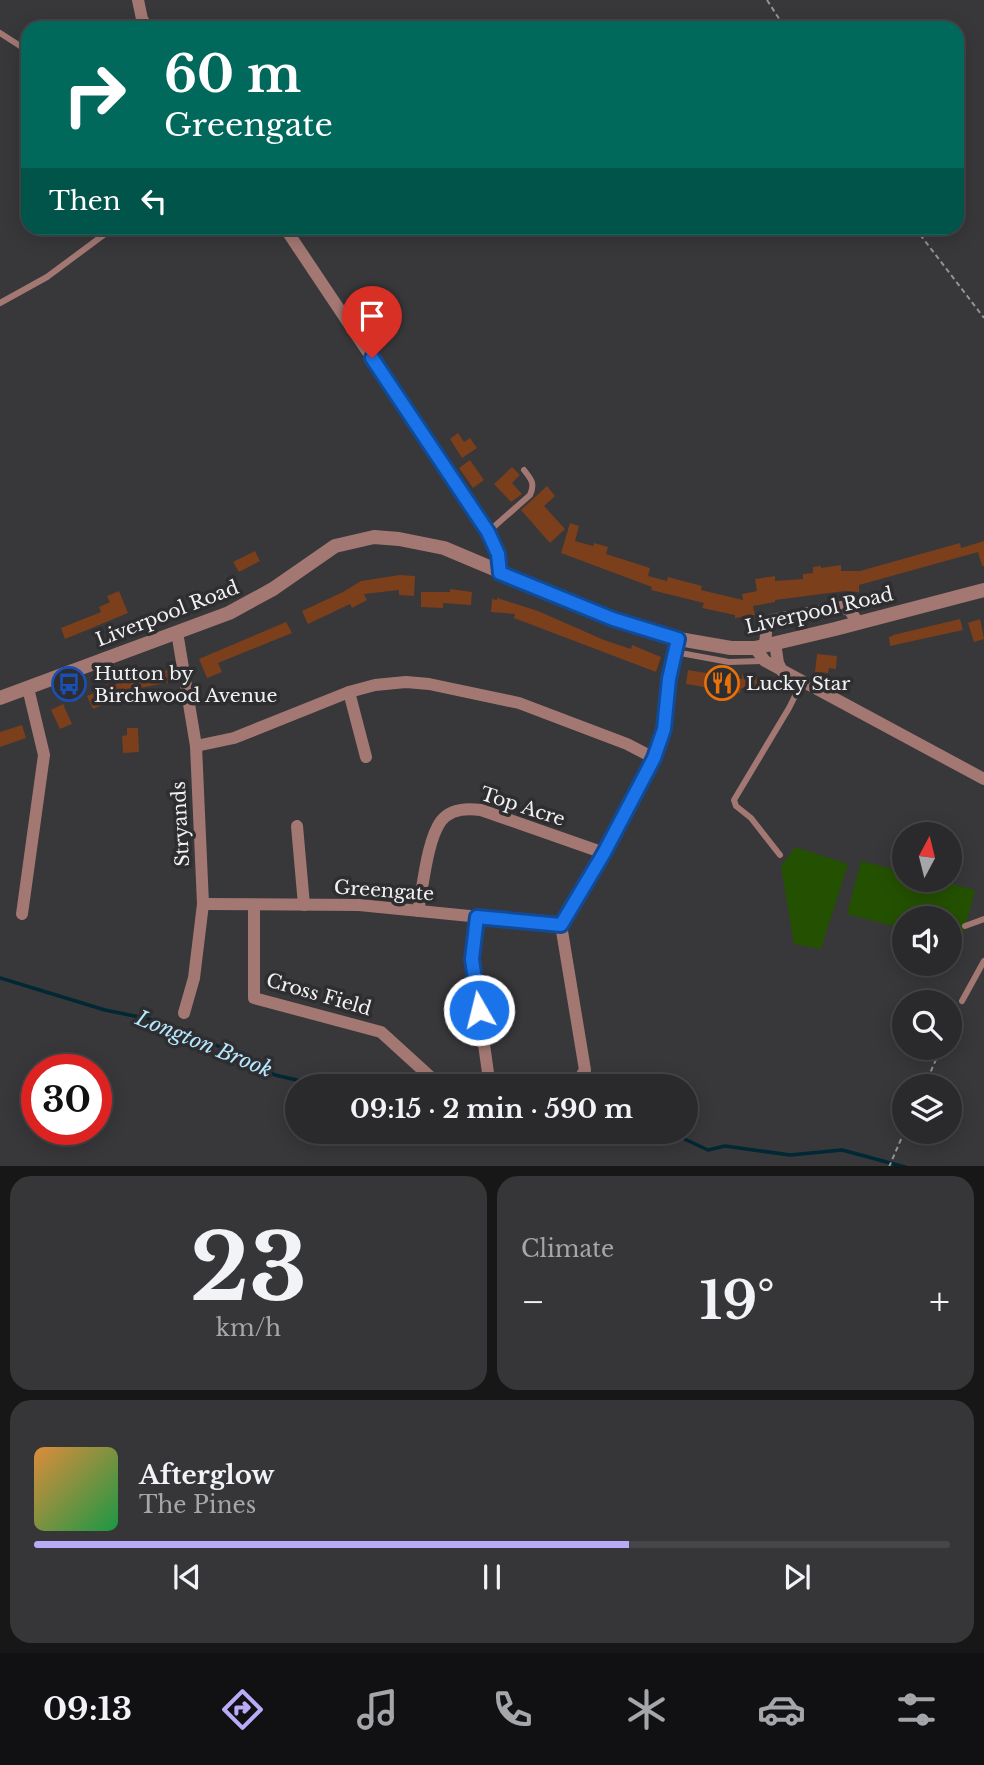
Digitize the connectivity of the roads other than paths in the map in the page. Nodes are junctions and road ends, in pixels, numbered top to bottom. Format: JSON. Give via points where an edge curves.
{"nodes":[{"id":1,"x":138,"y":0,"type":"edge"},
{"id":2,"x":143,"y":21,"type":"edge"},
{"id":3,"x":0,"y":33,"type":"edge"},
{"id":4,"x":21,"y":46,"type":"edge"},
{"id":5,"x":104,"y":235,"type":"edge"},
{"id":6,"x":290,"y":235,"type":"edge"},
{"id":7,"x":0,"y":303,"type":"edge"},
{"id":8,"x":524,"y":470,"type":"dead end"},
{"id":9,"x":488,"y":532,"type":"junction"},
{"id":10,"x":500,"y":573,"type":"junction"},
{"id":11,"x":984,"y":590,"type":"edge"},
{"id":12,"x":858,"y":622,"type":"junction"},
{"id":13,"x":177,"y":632,"type":"junction"},
{"id":14,"x":677,"y":645,"type":"junction"},
{"id":15,"x":765,"y":645,"type":"junction"},
{"id":16,"x":765,"y":661,"type":"junction"},
{"id":17,"x":782,"y":671,"type":"junction"},
{"id":18,"x":802,"y":682,"type":"junction"},
{"id":19,"x":28,"y":688,"type":"junction"},
{"id":20,"x":349,"y":692,"type":"junction"},
{"id":21,"x":0,"y":698,"type":"edge"},
{"id":22,"x":196,"y":746,"type":"junction"},
{"id":23,"x":366,"y":757,"type":"dead end"},
{"id":24,"x":654,"y":758,"type":"junction"},
{"id":25,"x":984,"y":779,"type":"edge"},
{"id":26,"x":297,"y":826,"type":"dead end"},
{"id":27,"x":604,"y":853,"type":"junction"},
{"id":28,"x":780,"y":855,"type":"dead end"},
{"id":29,"x":203,"y":904,"type":"junction"},
{"id":30,"x":254,"y":905,"type":"junction"},
{"id":31,"x":304,"y":905,"type":"junction"},
{"id":32,"x":418,"y":911,"type":"junction"},
{"id":33,"x":22,"y":914,"type":"dead end"},
{"id":34,"x":477,"y":917,"type":"junction"},
{"id":35,"x":984,"y":919,"type":"edge"},
{"id":36,"x":561,"y":925,"type":"junction"},
{"id":37,"x":965,"y":926,"type":"dead end"},
{"id":38,"x":984,"y":961,"type":"edge"},
{"id":39,"x":962,"y":1001,"type":"dead end"},
{"id":40,"x":184,"y":1013,"type":"dead end"},
{"id":41,"x":427,"y":1074,"type":"edge"},
{"id":42,"x":486,"y":1074,"type":"edge"},
{"id":43,"x":582,"y":1074,"type":"edge"}],
"edges":[{"from":1,"to":2,"type":"street"},
{"from":3,"to":4,"type":"lane"},
{"from":5,"to":7,"type":"lane","via":[[47,277]]},
{"from":6,"to":9,"type":"street"},
{"from":8,"to":9,"type":"lane","via":[[533,481],[530,495]]},
{"from":9,"to":10,"type":"street"},
{"from":10,"to":13,"type":"street","name":"Liverpool Road","via":[[444,548],[374,537],[335,546],[229,613]]},
{"from":10,"to":14,"type":"street","name":"Liverpool Road"},
{"from":11,"to":12,"type":"street","name":"Liverpool Road"},
{"from":12,"to":15,"type":"street","name":"Liverpool Road"},
{"from":12,"to":15,"type":"street","via":[[842,607],[772,620],[767,622]]},
{"from":13,"to":19,"type":"street","name":"Liverpool Road"},
{"from":13,"to":22,"type":"street","name":"Stryands"},
{"from":14,"to":15,"type":"street","name":"Liverpool Road"},
{"from":14,"to":16,"type":"lane","via":[[729,662]]},
{"from":14,"to":24,"type":"street","via":[[664,729]]},
{"from":15,"to":16,"type":"street"},
{"from":15,"to":17,"type":"street"},
{"from":16,"to":17,"type":"street"},
{"from":17,"to":18,"type":"street"},
{"from":18,"to":25,"type":"street"},
{"from":18,"to":28,"type":"lane","via":[[734,800]]},
{"from":19,"to":21,"type":"street","name":"Liverpool Road"},
{"from":19,"to":33,"type":"street","via":[[44,755]]},
{"from":20,"to":22,"type":"street","via":[[234,738]]},
{"from":20,"to":23,"type":"street"},
{"from":20,"to":24,"type":"street","via":[[385,684],[429,684],[519,703]]},
{"from":22,"to":29,"type":"street","name":"Stryands"},
{"from":24,"to":27,"type":"street"},
{"from":26,"to":31,"type":"street"},
{"from":27,"to":32,"type":"street","name":"Top Acre","via":[[467,808],[441,821],[430,849]]},
{"from":27,"to":36,"type":"street"},
{"from":29,"to":30,"type":"street","name":"Greengate"},
{"from":29,"to":40,"type":"street","name":"Stryands","via":[[194,978]]},
{"from":30,"to":31,"type":"street","name":"Greengate"},
{"from":30,"to":41,"type":"street","name":"Cross Field","via":[[254,998],[381,1032]]},
{"from":31,"to":32,"type":"street","name":"Greengate"},
{"from":32,"to":34,"type":"street","name":"Greengate"},
{"from":34,"to":36,"type":"street","name":"Greengate"},
{"from":34,"to":42,"type":"street","via":[[472,959]]},
{"from":35,"to":37,"type":"lane"},
{"from":36,"to":43,"type":"street"},
{"from":38,"to":39,"type":"lane"}]}
